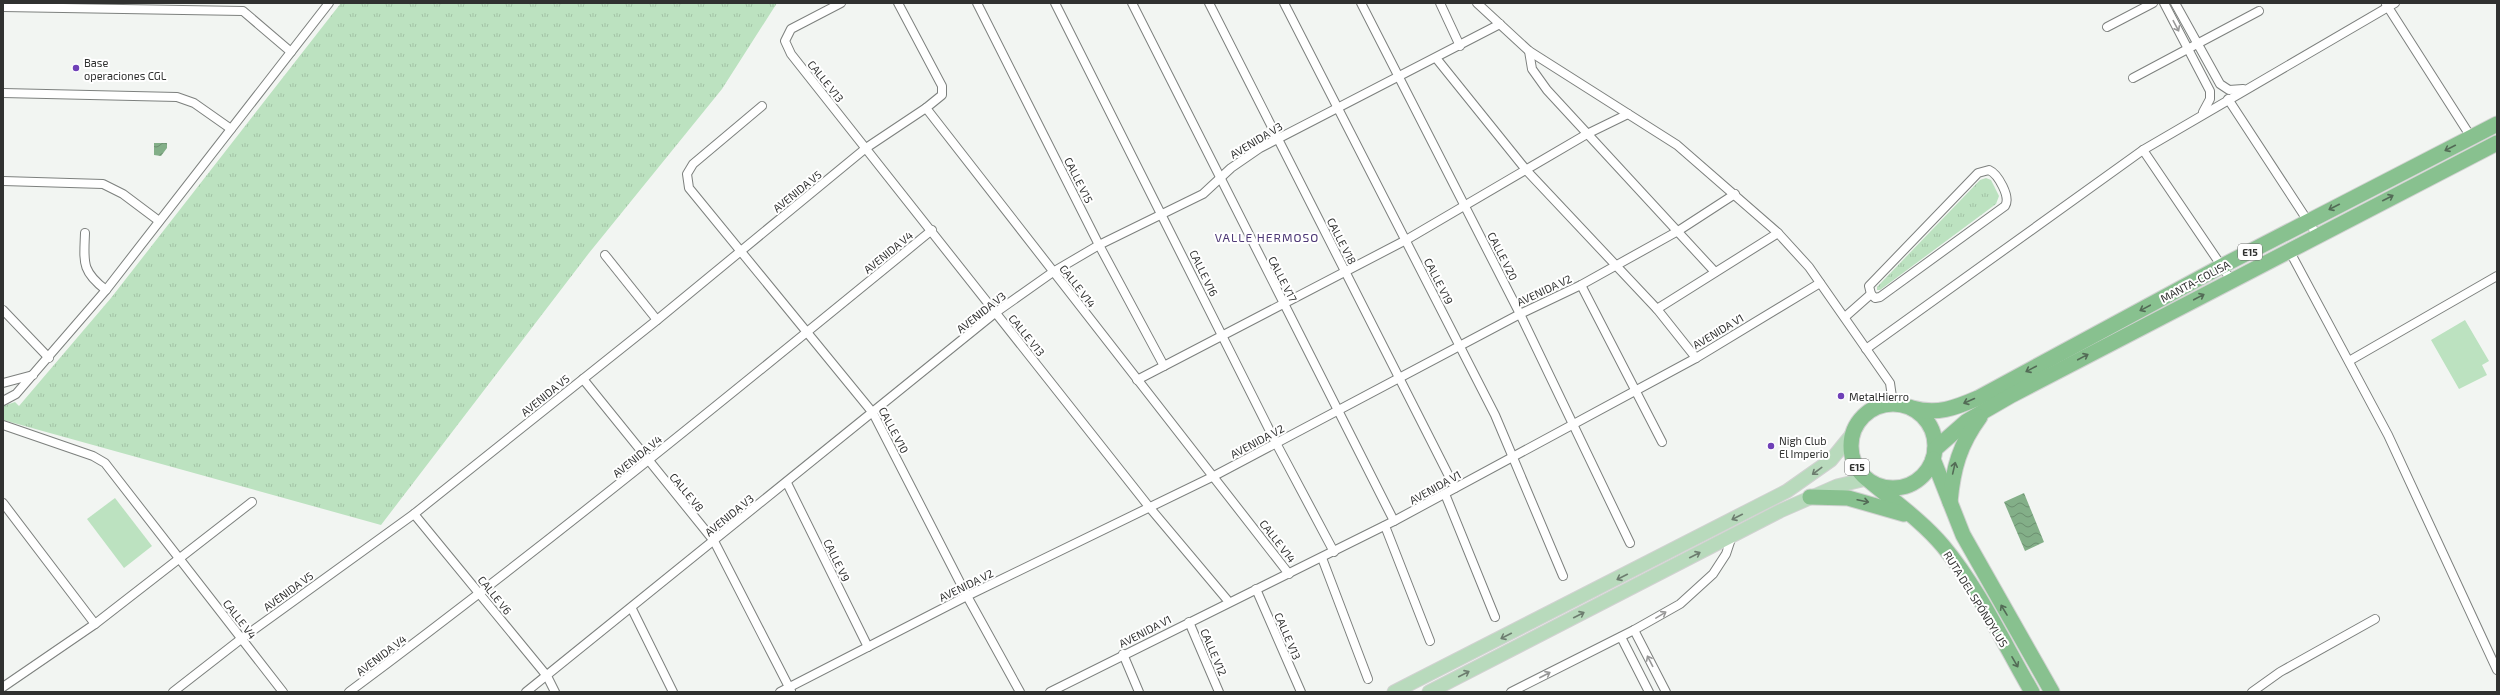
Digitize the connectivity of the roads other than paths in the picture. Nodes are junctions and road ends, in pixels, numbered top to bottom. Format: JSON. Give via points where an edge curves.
{"nodes":[{"id":1,"x":329,"y":3,"type":"edge"},
{"id":2,"x":841,"y":3,"type":"edge"},
{"id":3,"x":898,"y":3,"type":"edge"},
{"id":4,"x":977,"y":3,"type":"edge"},
{"id":5,"x":1055,"y":3,"type":"edge"},
{"id":6,"x":1132,"y":3,"type":"edge"},
{"id":7,"x":1209,"y":3,"type":"edge"},
{"id":8,"x":1284,"y":3,"type":"edge"},
{"id":9,"x":1361,"y":3,"type":"edge"},
{"id":10,"x":1440,"y":3,"type":"edge"},
{"id":11,"x":1477,"y":3,"type":"edge"},
{"id":12,"x":2153,"y":3,"type":"edge"},
{"id":13,"x":2164,"y":3,"type":"edge"},
{"id":14,"x":2175,"y":3,"type":"edge"},
{"id":15,"x":2390,"y":4,"type":"edge"},
{"id":16,"x":82,"y":6,"type":"edge"},
{"id":17,"x":154,"y":6,"type":"edge"},
{"id":18,"x":3,"y":7,"type":"edge"},
{"id":19,"x":243,"y":7,"type":"edge"},
{"id":20,"x":2259,"y":11,"type":"dead end"},
{"id":21,"x":1500,"y":24,"type":"junction"},
{"id":22,"x":2107,"y":27,"type":"dead end"},
{"id":23,"x":2197,"y":44,"type":"junction"},
{"id":24,"x":1460,"y":46,"type":"junction"},
{"id":25,"x":2188,"y":48,"type":"junction"},
{"id":26,"x":1529,"y":51,"type":"junction"},
{"id":27,"x":291,"y":52,"type":"junction"},
{"id":28,"x":1436,"y":58,"type":"junction"},
{"id":29,"x":2215,"y":76,"type":"junction"},
{"id":30,"x":1399,"y":78,"type":"junction"},
{"id":31,"x":2134,"y":78,"type":"dead end"},
{"id":32,"x":2205,"y":81,"type":"junction"},
{"id":33,"x":2246,"y":89,"type":"junction"},
{"id":34,"x":3,"y":93,"type":"edge"},
{"id":35,"x":2228,"y":99,"type":"junction"},
{"id":36,"x":762,"y":106,"type":"dead end"},
{"id":37,"x":926,"y":108,"type":"junction"},
{"id":38,"x":1338,"y":108,"type":"junction"},
{"id":39,"x":1628,"y":114,"type":"junction"},
{"id":40,"x":2201,"y":115,"type":"junction"},
{"id":41,"x":2497,"y":124,"type":"edge"},
{"id":42,"x":231,"y":129,"type":"junction"},
{"id":43,"x":1587,"y":134,"type":"junction"},
{"id":44,"x":2471,"y":137,"type":"junction"},
{"id":45,"x":1277,"y":139,"type":"junction"},
{"id":46,"x":2497,"y":143,"type":"edge"},
{"id":47,"x":866,"y":148,"type":"junction"},
{"id":48,"x":2143,"y":150,"type":"junction"},
{"id":49,"x":1527,"y":171,"type":"junction"},
{"id":50,"x":1220,"y":178,"type":"junction"},
{"id":51,"x":3,"y":181,"type":"edge"},
{"id":52,"x":1735,"y":194,"type":"junction"},
{"id":53,"x":1466,"y":207,"type":"junction"},
{"id":54,"x":1162,"y":214,"type":"junction"},
{"id":55,"x":159,"y":221,"type":"junction"},
{"id":56,"x":2308,"y":221,"type":"junction"},
{"id":57,"x":932,"y":230,"type":"junction"},
{"id":58,"x":1678,"y":231,"type":"junction"},
{"id":59,"x":1778,"y":232,"type":"junction"},
{"id":60,"x":85,"y":233,"type":"dead end"},
{"id":61,"x":2317,"y":235,"type":"junction"},
{"id":62,"x":1406,"y":240,"type":"junction"},
{"id":63,"x":1099,"y":245,"type":"junction"},
{"id":64,"x":2289,"y":250,"type":"junction"},
{"id":65,"x":740,"y":251,"type":"junction"},
{"id":66,"x":605,"y":256,"type":"dead end"},
{"id":67,"x":2222,"y":266,"type":"junction"},
{"id":68,"x":1616,"y":267,"type":"junction"},
{"id":69,"x":1345,"y":271,"type":"junction"},
{"id":70,"x":1053,"y":272,"type":"junction"},
{"id":71,"x":1715,"y":272,"type":"junction"},
{"id":72,"x":2497,"y":276,"type":"edge"},
{"id":73,"x":2231,"y":280,"type":"junction"},
{"id":74,"x":1820,"y":283,"type":"junction"},
{"id":75,"x":1581,"y":285,"type":"junction"},
{"id":76,"x":106,"y":290,"type":"junction"},
{"id":77,"x":1871,"y":294,"type":"junction"},
{"id":78,"x":1283,"y":303,"type":"junction"},
{"id":79,"x":1657,"y":309,"type":"junction"},
{"id":80,"x":3,"y":310,"type":"edge"},
{"id":81,"x":995,"y":313,"type":"junction"},
{"id":82,"x":1520,"y":314,"type":"junction"},
{"id":83,"x":1845,"y":317,"type":"junction"},
{"id":84,"x":657,"y":320,"type":"junction"},
{"id":85,"x":807,"y":332,"type":"junction"},
{"id":86,"x":1222,"y":335,"type":"junction"},
{"id":87,"x":1460,"y":345,"type":"junction"},
{"id":88,"x":1866,"y":348,"type":"junction"},
{"id":89,"x":49,"y":358,"type":"junction"},
{"id":90,"x":1696,"y":358,"type":"junction"},
{"id":91,"x":2349,"y":361,"type":"junction"},
{"id":92,"x":1164,"y":366,"type":"junction"},
{"id":93,"x":34,"y":375,"type":"junction"},
{"id":94,"x":1399,"y":378,"type":"junction"},
{"id":95,"x":583,"y":379,"type":"junction"},
{"id":96,"x":1137,"y":380,"type":"junction"},
{"id":97,"x":3,"y":383,"type":"edge"},
{"id":98,"x":1636,"y":389,"type":"junction"},
{"id":99,"x":3,"y":401,"type":"edge"},
{"id":100,"x":1892,"y":404,"type":"junction"},
{"id":101,"x":1912,"y":408,"type":"junction"},
{"id":102,"x":1985,"y":410,"type":"junction"},
{"id":103,"x":1338,"y":411,"type":"junction"},
{"id":104,"x":874,"y":413,"type":"junction"},
{"id":105,"x":1574,"y":422,"type":"junction"},
{"id":106,"x":3,"y":425,"type":"edge"},
{"id":107,"x":1853,"y":433,"type":"junction"},
{"id":108,"x":1662,"y":442,"type":"dead end"},
{"id":109,"x":1276,"y":444,"type":"junction"},
{"id":110,"x":1934,"y":454,"type":"junction"},
{"id":111,"x":1513,"y":457,"type":"junction"},
{"id":112,"x":648,"y":462,"type":"junction"},
{"id":113,"x":1214,"y":476,"type":"junction"},
{"id":114,"x":1869,"y":481,"type":"junction"},
{"id":115,"x":787,"y":483,"type":"junction"},
{"id":116,"x":1455,"y":488,"type":"junction"},
{"id":117,"x":1445,"y":494,"type":"junction"},
{"id":118,"x":1810,"y":497,"type":"junction"},
{"id":119,"x":252,"y":502,"type":"dead end"},
{"id":120,"x":3,"y":503,"type":"edge"},
{"id":121,"x":1950,"y":506,"type":"junction"},
{"id":122,"x":1150,"y":508,"type":"junction"},
{"id":123,"x":414,"y":514,"type":"junction"},
{"id":124,"x":1912,"y":517,"type":"junction"},
{"id":125,"x":1394,"y":521,"type":"junction"},
{"id":126,"x":1384,"y":526,"type":"junction"},
{"id":127,"x":1732,"y":536,"type":"junction"},
{"id":128,"x":714,"y":542,"type":"junction"},
{"id":129,"x":1630,"y":543,"type":"dead end"},
{"id":130,"x":1334,"y":552,"type":"junction"},
{"id":131,"x":1322,"y":558,"type":"junction"},
{"id":132,"x":180,"y":560,"type":"junction"},
{"id":133,"x":1289,"y":574,"type":"junction"},
{"id":134,"x":1563,"y":576,"type":"dead end"},
{"id":135,"x":1256,"y":589,"type":"junction"},
{"id":136,"x":480,"y":595,"type":"junction"},
{"id":137,"x":967,"y":596,"type":"junction"},
{"id":138,"x":1229,"y":602,"type":"junction"},
{"id":139,"x":632,"y":609,"type":"junction"},
{"id":140,"x":1495,"y":617,"type":"dead end"},
{"id":141,"x":2375,"y":619,"type":"dead end"},
{"id":142,"x":1189,"y":622,"type":"junction"},
{"id":143,"x":96,"y":624,"type":"junction"},
{"id":144,"x":1634,"y":630,"type":"junction"},
{"id":145,"x":1620,"y":637,"type":"junction"},
{"id":146,"x":241,"y":639,"type":"junction"},
{"id":147,"x":1430,"y":641,"type":"dead end"},
{"id":148,"x":868,"y":647,"type":"junction"},
{"id":149,"x":1123,"y":654,"type":"junction"},
{"id":150,"x":2497,"y":670,"type":"edge"},
{"id":151,"x":547,"y":676,"type":"junction"},
{"id":152,"x":1368,"y":679,"type":"dead end"},
{"id":153,"x":3,"y":687,"type":"edge"},
{"id":154,"x":790,"y":690,"type":"edge"},
{"id":155,"x":2047,"y":690,"type":"edge"},
{"id":156,"x":172,"y":692,"type":"edge"},
{"id":157,"x":282,"y":692,"type":"edge"},
{"id":158,"x":350,"y":692,"type":"edge"},
{"id":159,"x":526,"y":692,"type":"edge"},
{"id":160,"x":555,"y":692,"type":"edge"},
{"id":161,"x":673,"y":692,"type":"edge"},
{"id":162,"x":780,"y":692,"type":"edge"},
{"id":163,"x":1020,"y":692,"type":"edge"},
{"id":164,"x":1050,"y":692,"type":"edge"},
{"id":165,"x":1139,"y":692,"type":"edge"},
{"id":166,"x":1219,"y":692,"type":"edge"},
{"id":167,"x":1301,"y":692,"type":"edge"},
{"id":168,"x":1394,"y":692,"type":"edge"},
{"id":169,"x":1429,"y":692,"type":"edge"},
{"id":170,"x":1511,"y":692,"type":"edge"},
{"id":171,"x":1649,"y":692,"type":"edge"},
{"id":172,"x":1666,"y":692,"type":"edge"},
{"id":173,"x":2032,"y":692,"type":"edge"},
{"id":174,"x":2252,"y":692,"type":"edge"}],
"edges":[{"from":1,"to":27,"type":"street"},
{"from":2,"to":47,"type":"street","name":"CALLE V13","via":[[791,29],[785,41],[791,54]]},
{"from":3,"to":37,"type":"street","via":[[942,86],[942,95]]},
{"from":4,"to":63,"type":"street","name":"CALLE V15"},
{"from":5,"to":54,"type":"street","name":"CALLE V16"},
{"from":6,"to":50,"type":"street","name":"CALLE V17"},
{"from":7,"to":45,"type":"street","name":"CALLE V18"},
{"from":8,"to":38,"type":"street","name":"CALLE V19"},
{"from":9,"to":30,"type":"street","name":"CALLE V20"},
{"from":10,"to":24,"type":"street"},
{"from":11,"to":21,"type":"street"},
{"from":12,"to":22,"type":"street"},
{"from":13,"to":25,"type":"street","one_way":true},
{"from":14,"to":23,"type":"street"},
{"from":15,"to":33,"type":"street"},
{"from":15,"to":44,"type":"street"},
{"from":16,"to":17,"type":"street"},
{"from":16,"to":18,"type":"street"},
{"from":17,"to":19,"type":"street"},
{"from":19,"to":27,"type":"street"},
{"from":20,"to":23,"type":"street"},
{"from":21,"to":24,"type":"street","name":"AVENIDA V3"},
{"from":21,"to":26,"type":"street"},
{"from":23,"to":25,"type":"street"},
{"from":23,"to":29,"type":"street"},
{"from":24,"to":28,"type":"street","name":"AVENIDA V3"},
{"from":25,"to":31,"type":"street"},
{"from":25,"to":32,"type":"street"},
{"from":26,"to":39,"type":"street"},
{"from":26,"to":43,"type":"street","via":[[1529,59],[1536,74]]},
{"from":27,"to":42,"type":"street"},
{"from":28,"to":30,"type":"street","name":"AVENIDA V3"},
{"from":28,"to":49,"type":"street"},
{"from":29,"to":32,"type":"street"},
{"from":29,"to":33,"type":"street","via":[[2220,84],[2229,90]]},
{"from":30,"to":38,"type":"street","name":"AVENIDA V3"},
{"from":30,"to":53,"type":"street","name":"CALLE V20"},
{"from":32,"to":40,"type":"street","via":[[2211,95]]},
{"from":33,"to":35,"type":"street"},
{"from":34,"to":42,"type":"street","via":[[177,97],[194,103]]},
{"from":35,"to":40,"type":"street"},
{"from":35,"to":56,"type":"street"},
{"from":36,"to":65,"type":"street","name":"CALLE V10","via":[[693,164],[688,174],[689,188]]},
{"from":37,"to":47,"type":"street","name":"AVENIDA V5"},
{"from":37,"to":70,"type":"street","name":"CALLE V14"},
{"from":38,"to":45,"type":"street","name":"AVENIDA V3"},
{"from":38,"to":62,"type":"street","name":"CALLE V19"},
{"from":39,"to":43,"type":"street"},
{"from":39,"to":52,"type":"street","via":[[1677,145]]},
{"from":40,"to":48,"type":"street"},
{"from":41,"to":44,"type":"highway","name":"MANTA-COLISA","number":"E15"},
{"from":42,"to":55,"type":"street"},
{"from":43,"to":49,"type":"street"},
{"from":43,"to":58,"type":"street"},
{"from":44,"to":56,"type":"highway","name":"MANTA-COLISA","number":"E15","one_way":true},
{"from":45,"to":50,"type":"street","name":"AVENIDA V3","via":[[1244,159]]},
{"from":45,"to":69,"type":"street","name":"CALLE V18"},
{"from":61,"to":46,"type":"highway","name":"MANTA-COLISA","number":"E15","one_way":true},
{"from":47,"to":57,"type":"street","name":"CALLE V13"},
{"from":47,"to":65,"type":"street","name":"AVENIDA V5"},
{"from":48,"to":67,"type":"street"},
{"from":48,"to":88,"type":"street"},
{"from":49,"to":53,"type":"street"},
{"from":49,"to":68,"type":"street"},
{"from":50,"to":54,"type":"street","name":"AVENIDA V3","via":[[1203,194]]},
{"from":50,"to":78,"type":"street","name":"CALLE V17"},
{"from":51,"to":55,"type":"street","via":[[103,184],[123,194]]},
{"from":52,"to":58,"type":"street","name":"AVENIDA V2"},
{"from":52,"to":59,"type":"street"},
{"from":53,"to":62,"type":"street"},
{"from":53,"to":82,"type":"street","name":"CALLE V20"},
{"from":54,"to":63,"type":"street","name":"AVENIDA V3"},
{"from":54,"to":86,"type":"street","name":"CALLE V16"},
{"from":55,"to":76,"type":"street"},
{"from":56,"to":61,"type":"street"},
{"from":56,"to":67,"type":"highway","name":"MANTA-COLISA","number":"E15"},
{"from":57,"to":81,"type":"street","name":"CALLE V13"},
{"from":57,"to":85,"type":"street","name":"AVENIDA V4"},
{"from":58,"to":68,"type":"street","name":"AVENIDA V2"},
{"from":58,"to":71,"type":"street"},
{"from":59,"to":71,"type":"street"},
{"from":59,"to":74,"type":"street","via":[[1800,255]]},
{"from":60,"to":76,"type":"street","via":[[85,266],[93,280]]},
{"from":61,"to":64,"type":"highway","name":"MANTA-COLISA","number":"E15"},
{"from":62,"to":69,"type":"street"},
{"from":62,"to":87,"type":"street","name":"CALLE V19"},
{"from":63,"to":70,"type":"street","name":"AVENIDA V3"},
{"from":63,"to":92,"type":"street","name":"CALLE V15"},
{"from":64,"to":73,"type":"highway","name":"MANTA-COLISA","number":"E15"},
{"from":64,"to":91,"type":"street"},
{"from":65,"to":84,"type":"street","name":"AVENIDA V5"},
{"from":65,"to":85,"type":"street","name":"CALLE V10"},
{"from":66,"to":84,"type":"street"},
{"from":67,"to":73,"type":"street"},
{"from":67,"to":101,"type":"highway","name":"MANTA-COLISA","number":"E15","one_way":true,"via":[[1978,398],[1953,409],[1937,412]]},
{"from":68,"to":75,"type":"street","name":"AVENIDA V2"},
{"from":68,"to":79,"type":"street"},
{"from":69,"to":78,"type":"street"},
{"from":69,"to":94,"type":"street","name":"CALLE V18"},
{"from":70,"to":81,"type":"street","name":"AVENIDA V3"},
{"from":70,"to":96,"type":"street","name":"CALLE V14"},
{"from":71,"to":79,"type":"street"},
{"from":72,"to":91,"type":"street"},
{"from":102,"to":73,"type":"highway","name":"MANTA-COLISA","number":"E15","one_way":true},
{"from":74,"to":83,"type":"street"},
{"from":74,"to":90,"type":"street","name":"AVENIDA V1"},
{"from":75,"to":82,"type":"street","name":"AVENIDA V2"},
{"from":75,"to":98,"type":"street"},
{"from":76,"to":89,"type":"street"},
{"from":77,"to":77,"type":"street","via":[[1875,298],[1880,297],[2005,206],[2007,198],[1992,172],[1984,170],[1978,173],[1869,286]]},
{"from":77,"to":83,"type":"street"},
{"from":78,"to":86,"type":"street"},
{"from":78,"to":103,"type":"street","name":"CALLE V17"},
{"from":79,"to":90,"type":"street"},
{"from":80,"to":89,"type":"street"},
{"from":81,"to":104,"type":"street","name":"AVENIDA V3"},
{"from":81,"to":122,"type":"street","name":"CALLE V13"},
{"from":82,"to":87,"type":"street","name":"AVENIDA V2"},
{"from":82,"to":105,"type":"street","name":"CALLE V20"},
{"from":83,"to":88,"type":"street"},
{"from":84,"to":95,"type":"street","name":"AVENIDA V5"},
{"from":85,"to":104,"type":"street","name":"CALLE V10"},
{"from":85,"to":112,"type":"street","name":"AVENIDA V4"},
{"from":86,"to":92,"type":"street"},
{"from":86,"to":109,"type":"street","name":"CALLE V16"},
{"from":87,"to":94,"type":"street","name":"AVENIDA V2"},
{"from":87,"to":111,"type":"street","name":"CALLE V19"},
{"from":88,"to":100,"type":"street","via":[[1890,383]]},
{"from":89,"to":93,"type":"street"},
{"from":90,"to":98,"type":"street","name":"AVENIDA V1"},
{"from":91,"to":150,"type":"street","via":[[2388,435]]},
{"from":92,"to":96,"type":"street"},
{"from":93,"to":97,"type":"street"},
{"from":93,"to":99,"type":"street","via":[[16,394]]},
{"from":94,"to":103,"type":"street","name":"AVENIDA V2"},
{"from":94,"to":116,"type":"street","name":"CALLE V18"},
{"from":95,"to":112,"type":"street","name":"CALLE V8"},
{"from":95,"to":123,"type":"street","name":"AVENIDA V5"},
{"from":96,"to":113,"type":"street","name":"CALLE V14"},
{"from":98,"to":105,"type":"street","name":"AVENIDA V1"},
{"from":98,"to":108,"type":"street"},
{"from":100,"to":101,"type":"highway","number":"E15"},
{"from":100,"to":107,"type":"highway","number":"E15","via":[[1882,405],[1868,412]]},
{"from":101,"to":110,"type":"highway","via":[[1930,425],[1934,437]]},
{"from":102,"to":110,"type":"highway","name":"MANTA-COLISA","number":"E15","via":[[1954,431]]},
{"from":121,"to":102,"type":"highway","one_way":true,"via":[[1957,458],[1967,435]]},
{"from":103,"to":109,"type":"street","name":"AVENIDA V2"},
{"from":103,"to":125,"type":"street","name":"CALLE V17"},
{"from":104,"to":115,"type":"street","name":"AVENIDA V3"},
{"from":104,"to":137,"type":"street","name":"CALLE V10"},
{"from":105,"to":111,"type":"street","name":"AVENIDA V1"},
{"from":105,"to":129,"type":"street","name":"CALLE V20"},
{"from":106,"to":132,"type":"street","name":"CALLE V4","via":[[93,456],[105,463]]},
{"from":107,"to":114,"type":"highway","number":"E15","via":[[1852,458]]},
{"from":107,"to":168,"type":"main road","one_way":true,"via":[[1827,463],[1782,494]]},
{"from":109,"to":113,"type":"street","name":"AVENIDA V2"},
{"from":109,"to":130,"type":"street","name":"CALLE V16"},
{"from":110,"to":114,"type":"highway","number":"E15","via":[[1919,479],[1908,485],[1896,488]]},
{"from":110,"to":121,"type":"highway","name":"RUTA DEL SPÓNDYLUS"},
{"from":111,"to":116,"type":"street","name":"AVENIDA V1"},
{"from":111,"to":134,"type":"street","name":"CALLE V19"},
{"from":112,"to":128,"type":"street","name":"CALLE V8"},
{"from":112,"to":136,"type":"street","name":"AVENIDA V4"},
{"from":113,"to":122,"type":"street","name":"AVENIDA V2"},
{"from":113,"to":133,"type":"street","name":"CALLE V14"},
{"from":114,"to":118,"type":"main road","via":[[1837,486]]},
{"from":114,"to":124,"type":"highway","name":"RUTA DEL SPÓNDYLUS","number":"E15"},
{"from":115,"to":128,"type":"street","name":"AVENIDA V3"},
{"from":115,"to":148,"type":"street","name":"CALLE V9"},
{"from":116,"to":117,"type":"street","name":"AVENIDA V1"},
{"from":117,"to":125,"type":"street","name":"AVENIDA V1"},
{"from":117,"to":140,"type":"street"},
{"from":118,"to":124,"type":"highway","one_way":true,"via":[[1848,498]]},
{"from":118,"to":127,"type":"main road"},
{"from":119,"to":132,"type":"street"},
{"from":120,"to":143,"type":"street"},
{"from":155,"to":121,"type":"highway","name":"RUTA DEL SPÓNDYLUS","one_way":true,"via":[[1993,592]]},
{"from":122,"to":137,"type":"street","name":"AVENIDA V2"},
{"from":122,"to":138,"type":"street","name":"CALLE V13"},
{"from":123,"to":136,"type":"street","name":"CALLE V6"},
{"from":123,"to":146,"type":"street","name":"AVENIDA V5"},
{"from":124,"to":173,"type":"highway","name":"RUTA DEL SPÓNDYLUS","number":"E15","one_way":true,"via":[[1943,546],[1958,567]]},
{"from":125,"to":126,"type":"street","name":"AVENIDA V1"},
{"from":126,"to":130,"type":"street","name":"AVENIDA V1"},
{"from":126,"to":147,"type":"street"},
{"from":144,"to":127,"type":"street","one_way":true,"via":[[1675,607],[1697,590],[1713,574],[1726,554]]},
{"from":169,"to":127,"type":"main road","one_way":true},
{"from":128,"to":139,"type":"street","name":"AVENIDA V3"},
{"from":128,"to":154,"type":"street","name":"CALLE V8"},
{"from":130,"to":131,"type":"street","name":"AVENIDA V1"},
{"from":131,"to":133,"type":"street","name":"AVENIDA V1"},
{"from":131,"to":152,"type":"street"},
{"from":132,"to":143,"type":"street"},
{"from":132,"to":146,"type":"street","name":"CALLE V4"},
{"from":133,"to":135,"type":"street","name":"AVENIDA V1"},
{"from":135,"to":138,"type":"street","name":"AVENIDA V1"},
{"from":135,"to":167,"type":"street","name":"CALLE V13"},
{"from":136,"to":151,"type":"street","name":"CALLE V6"},
{"from":136,"to":158,"type":"street","name":"AVENIDA V4"},
{"from":137,"to":148,"type":"street","name":"AVENIDA V2"},
{"from":137,"to":163,"type":"street","name":"CALLE V10"},
{"from":138,"to":142,"type":"street","name":"AVENIDA V1"},
{"from":139,"to":151,"type":"street","name":"AVENIDA V3"},
{"from":139,"to":161,"type":"street"},
{"from":141,"to":174,"type":"street","via":[[2280,672]]},
{"from":142,"to":149,"type":"street","name":"AVENIDA V1"},
{"from":142,"to":166,"type":"street","name":"CALLE V12"},
{"from":143,"to":153,"type":"street"},
{"from":144,"to":145,"type":"street"},
{"from":172,"to":144,"type":"street","one_way":true},
{"from":170,"to":145,"type":"street","one_way":true},
{"from":145,"to":171,"type":"street"},
{"from":146,"to":156,"type":"street","name":"AVENIDA V5"},
{"from":146,"to":157,"type":"street","name":"CALLE V4"},
{"from":148,"to":154,"type":"street","name":"AVENIDA V2"},
{"from":149,"to":164,"type":"street","name":"AVENIDA V1"},
{"from":149,"to":165,"type":"street"},
{"from":151,"to":159,"type":"street","name":"AVENIDA V3"},
{"from":151,"to":160,"type":"street","name":"CALLE V6"},
{"from":154,"to":162,"type":"street","name":"AVENIDA V2"}]}
